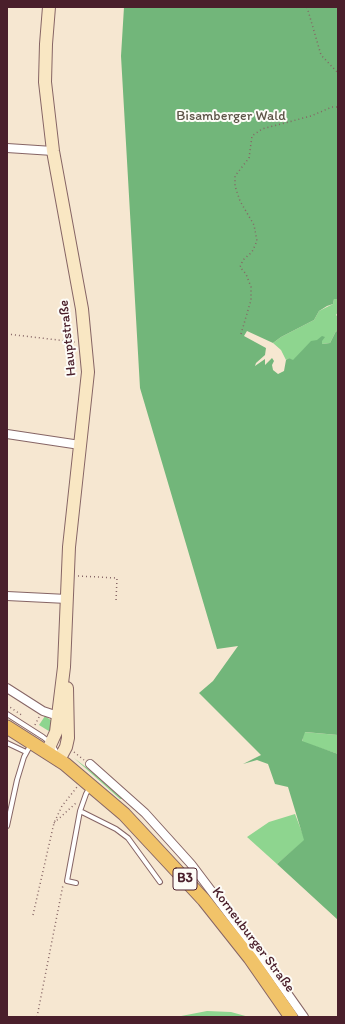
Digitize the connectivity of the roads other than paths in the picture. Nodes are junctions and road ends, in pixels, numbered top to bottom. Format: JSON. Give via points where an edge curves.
{"nodes":[{"id":1,"x":49,"y":7,"type":"edge"},
{"id":2,"x":7,"y":148,"type":"edge"},
{"id":3,"x":53,"y":151,"type":"junction"},
{"id":4,"x":7,"y":434,"type":"edge"},
{"id":5,"x":80,"y":446,"type":"junction"},
{"id":6,"x":7,"y":596,"type":"edge"},
{"id":7,"x":67,"y":599,"type":"junction"},
{"id":8,"x":64,"y":667,"type":"junction"},
{"id":9,"x":7,"y":688,"type":"edge"},
{"id":10,"x":7,"y":714,"type":"edge"},
{"id":11,"x":58,"y":716,"type":"junction"},
{"id":12,"x":7,"y":727,"type":"edge"},
{"id":13,"x":7,"y":743,"type":"edge"},
{"id":14,"x":29,"y":747,"type":"junction"},
{"id":15,"x":49,"y":748,"type":"junction"},
{"id":16,"x":59,"y":760,"type":"junction"},
{"id":17,"x":90,"y":764,"type":"road end"},
{"id":18,"x":89,"y":789,"type":"junction"},
{"id":19,"x":137,"y":805,"type":"junction"},
{"id":20,"x":80,"y":812,"type":"junction"},
{"id":21,"x":124,"y":814,"type":"junction"},
{"id":22,"x":7,"y":826,"type":"edge"},
{"id":23,"x":160,"y":882,"type":"dead end"},
{"id":24,"x":76,"y":883,"type":"dead end"},
{"id":25,"x":291,"y":1017,"type":"edge"},
{"id":26,"x":304,"y":1017,"type":"edge"}],
"edges":[{"from":1,"to":3,"type":"main road","name":"Hauptstraße","via":[[45,82]]},
{"from":2,"to":3,"type":"street"},
{"from":3,"to":5,"type":"main road","name":"Hauptstraße","via":[[86,342],[87,385]]},
{"from":4,"to":5,"type":"street"},
{"from":5,"to":7,"type":"main road","name":"Hauptstraße"},
{"from":6,"to":7,"type":"street"},
{"from":7,"to":8,"type":"main road","name":"Hauptstraße"},
{"from":8,"to":11,"type":"main road","name":"Hauptstraße"},
{"from":8,"to":16,"type":"main road","name":"Hauptstraße","via":[[68,690],[68,738]]},
{"from":9,"to":11,"type":"street","via":[[43,711]]},
{"from":10,"to":15,"type":"lane","via":[[32,729]]},
{"from":11,"to":15,"type":"main road","name":"Hauptstraße","via":[[56,732]]},
{"from":12,"to":14,"type":"main road","name":"Korneuburger Straße","number":"B3"},
{"from":13,"to":14,"type":"lane"},
{"from":14,"to":15,"type":"main road","name":"Korneuburger Straße","number":"B3"},
{"from":14,"to":22,"type":"lane","via":[[17,780]]},
{"from":15,"to":16,"type":"main road","name":"Korneuburger Straße","number":"B3"},
{"from":16,"to":18,"type":"main road","name":"Korneuburger Straße","number":"B3"},
{"from":17,"to":19,"type":"street"},
{"from":18,"to":20,"type":"lane"},
{"from":18,"to":21,"type":"main road","name":"Korneuburger Straße","number":"B3"},
{"from":19,"to":21,"type":"street"},
{"from":19,"to":26,"type":"street","via":[[191,864]]},
{"from":20,"to":23,"type":"lane","via":[[116,829],[128,838]]},
{"from":20,"to":24,"type":"lane","via":[[67,881]]},
{"from":21,"to":25,"type":"main road","name":"Korneuburger Straße","number":"B3","via":[[204,900],[250,958]]}]}
